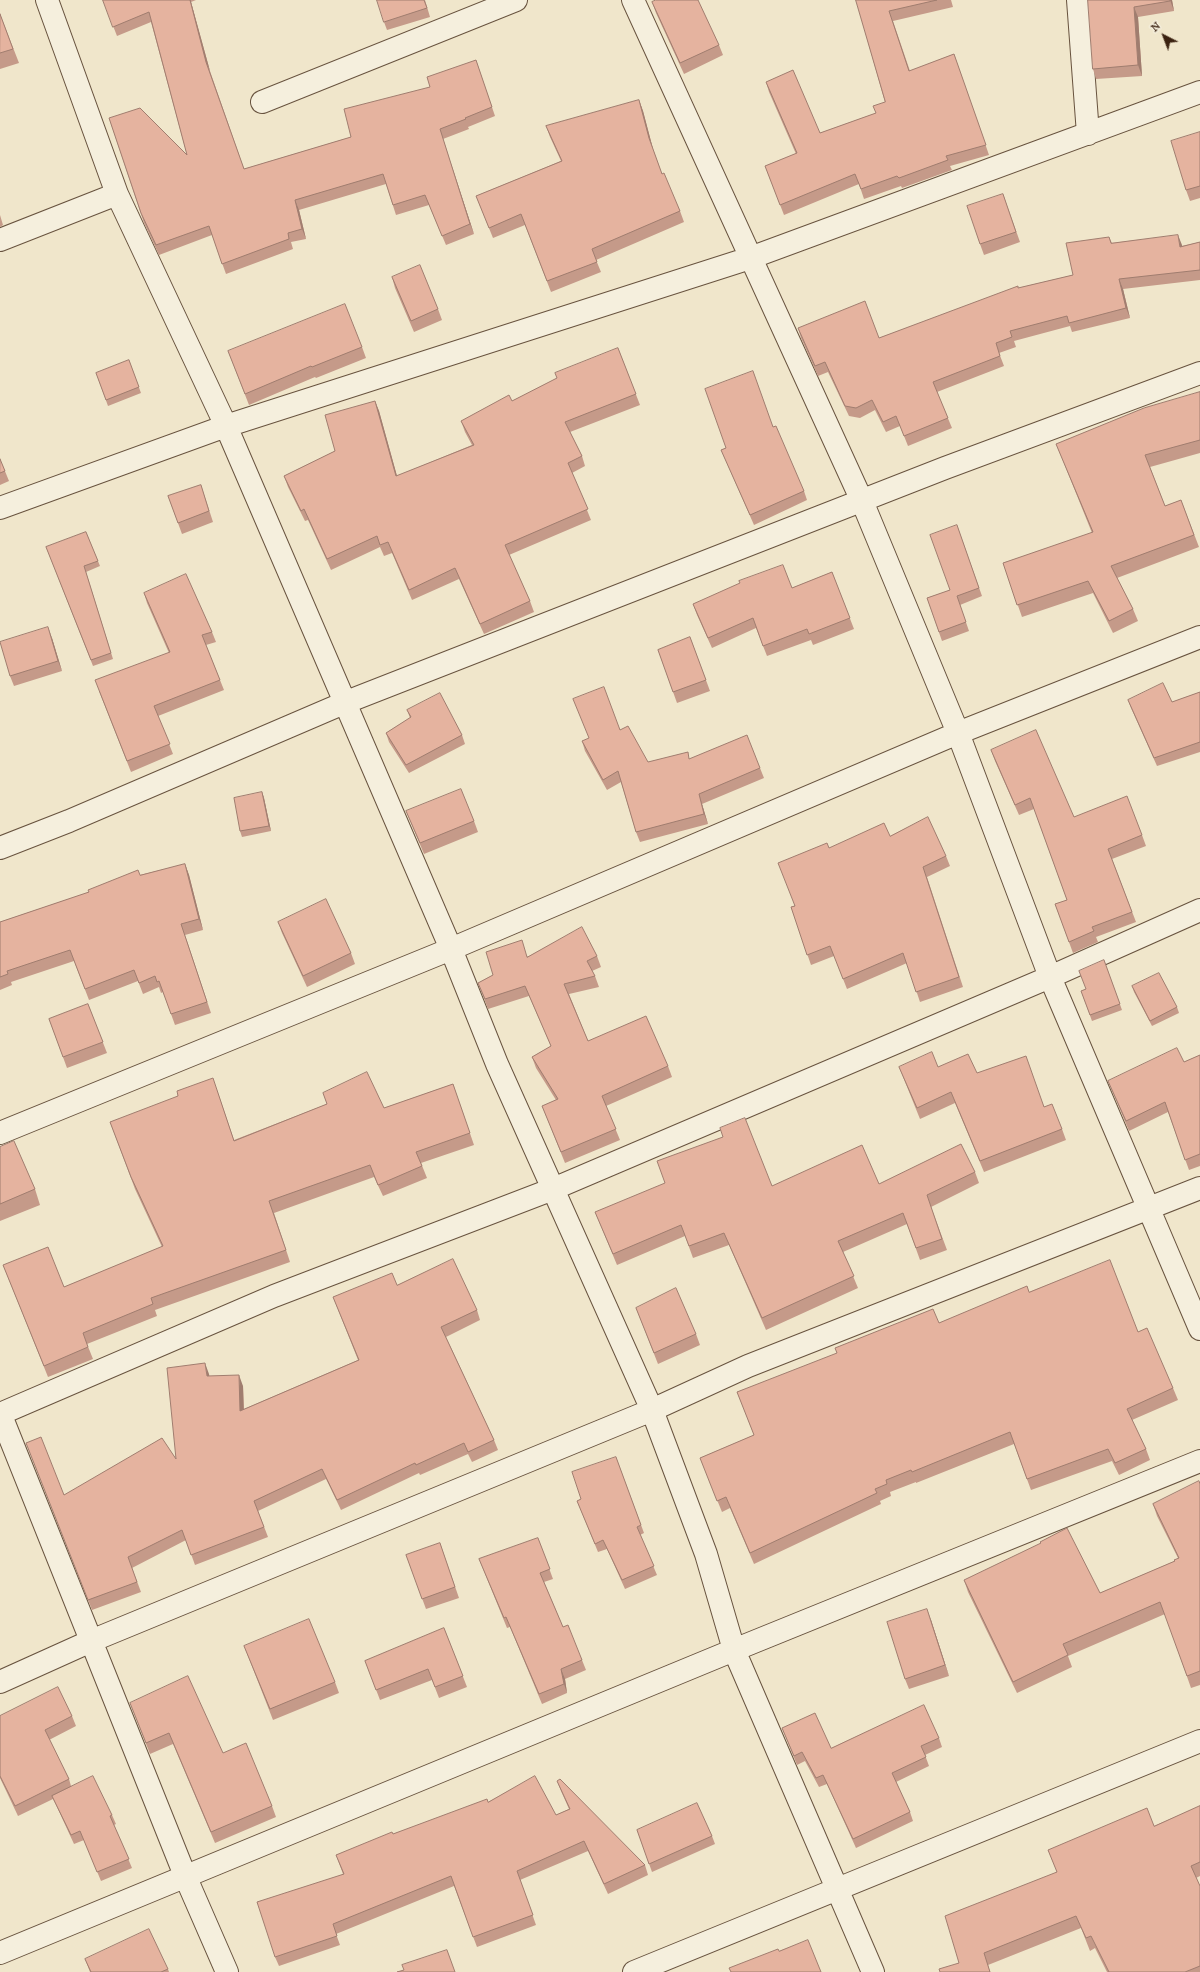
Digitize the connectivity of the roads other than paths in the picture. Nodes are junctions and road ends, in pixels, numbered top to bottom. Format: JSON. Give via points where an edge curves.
{"nodes":[{"id":1,"x":48,"y":0,"type":"edge"},
{"id":2,"x":516,"y":0,"type":"edge"},
{"id":3,"x":633,"y":0,"type":"edge"},
{"id":4,"x":1078,"y":0,"type":"edge"},
{"id":5,"x":1200,"y":92,"type":"edge"},
{"id":6,"x":262,"y":102,"type":"dead end"},
{"id":7,"x":1088,"y":134,"type":"junction"},
{"id":8,"x":117,"y":194,"type":"junction"},
{"id":9,"x":0,"y":240,"type":"edge"},
{"id":10,"x":750,"y":258,"type":"junction"},
{"id":11,"x":1200,"y":373,"type":"edge"},
{"id":12,"x":226,"y":426,"type":"junction"},
{"id":13,"x":862,"y":501,"type":"junction"},
{"id":14,"x":0,"y":508,"type":"edge"},
{"id":15,"x":1200,"y":637,"type":"edge"},
{"id":16,"x":344,"y":703,"type":"junction"},
{"id":17,"x":958,"y":733,"type":"junction"},
{"id":18,"x":0,"y":848,"type":"edge"},
{"id":19,"x":1200,"y":910,"type":"edge"},
{"id":20,"x":451,"y":949,"type":"junction"},
{"id":21,"x":1050,"y":977,"type":"junction"},
{"id":22,"x":0,"y":1133,"type":"edge"},
{"id":23,"x":1200,"y":1188,"type":"edge"},
{"id":24,"x":553,"y":1189,"type":"junction"},
{"id":25,"x":1148,"y":1209,"type":"junction"},
{"id":26,"x":1200,"y":1329,"type":"edge"},
{"id":27,"x":652,"y":1410,"type":"junction"},
{"id":28,"x":0,"y":1413,"type":"edge"},
{"id":29,"x":1200,"y":1461,"type":"edge"},
{"id":30,"x":91,"y":1641,"type":"junction"},
{"id":31,"x":734,"y":1650,"type":"junction"},
{"id":32,"x":0,"y":1682,"type":"edge"},
{"id":33,"x":1200,"y":1741,"type":"edge"},
{"id":34,"x":186,"y":1878,"type":"junction"},
{"id":35,"x":838,"y":1890,"type":"junction"},
{"id":36,"x":0,"y":1954,"type":"edge"},
{"id":37,"x":227,"y":1972,"type":"edge"},
{"id":38,"x":634,"y":1972,"type":"edge"},
{"id":39,"x":873,"y":1972,"type":"edge"}],
"edges":[{"from":1,"to":8,"type":"street"},
{"from":2,"to":6,"type":"street"},
{"from":3,"to":10,"type":"street"},
{"from":4,"to":7,"type":"street"},
{"from":5,"to":7,"type":"street"},
{"from":7,"to":10,"type":"street"},
{"from":8,"to":9,"type":"street"},
{"from":8,"to":12,"type":"street"},
{"from":10,"to":12,"type":"street"},
{"from":10,"to":13,"type":"street"},
{"from":11,"to":13,"type":"street"},
{"from":12,"to":14,"type":"street"},
{"from":12,"to":16,"type":"street"},
{"from":13,"to":16,"type":"street"},
{"from":13,"to":17,"type":"street"},
{"from":15,"to":17,"type":"street"},
{"from":16,"to":18,"type":"street"},
{"from":16,"to":20,"type":"street"},
{"from":17,"to":20,"type":"street"},
{"from":17,"to":21,"type":"street"},
{"from":19,"to":21,"type":"street"},
{"from":20,"to":22,"type":"street"},
{"from":20,"to":24,"type":"street","via":[[497,1064]]},
{"from":21,"to":24,"type":"street"},
{"from":21,"to":25,"type":"street"},
{"from":23,"to":25,"type":"street"},
{"from":24,"to":27,"type":"street"},
{"from":24,"to":28,"type":"street","via":[[274,1296]]},
{"from":25,"to":26,"type":"street"},
{"from":25,"to":27,"type":"street","via":[[748,1366]]},
{"from":27,"to":30,"type":"street"},
{"from":27,"to":31,"type":"street","via":[[706,1554]]},
{"from":28,"to":30,"type":"street"},
{"from":29,"to":31,"type":"street"},
{"from":30,"to":32,"type":"street"},
{"from":30,"to":34,"type":"street"},
{"from":31,"to":34,"type":"street"},
{"from":31,"to":35,"type":"street"},
{"from":33,"to":35,"type":"street"},
{"from":34,"to":36,"type":"street"},
{"from":34,"to":37,"type":"street"},
{"from":35,"to":38,"type":"street"},
{"from":35,"to":39,"type":"street"}]}
